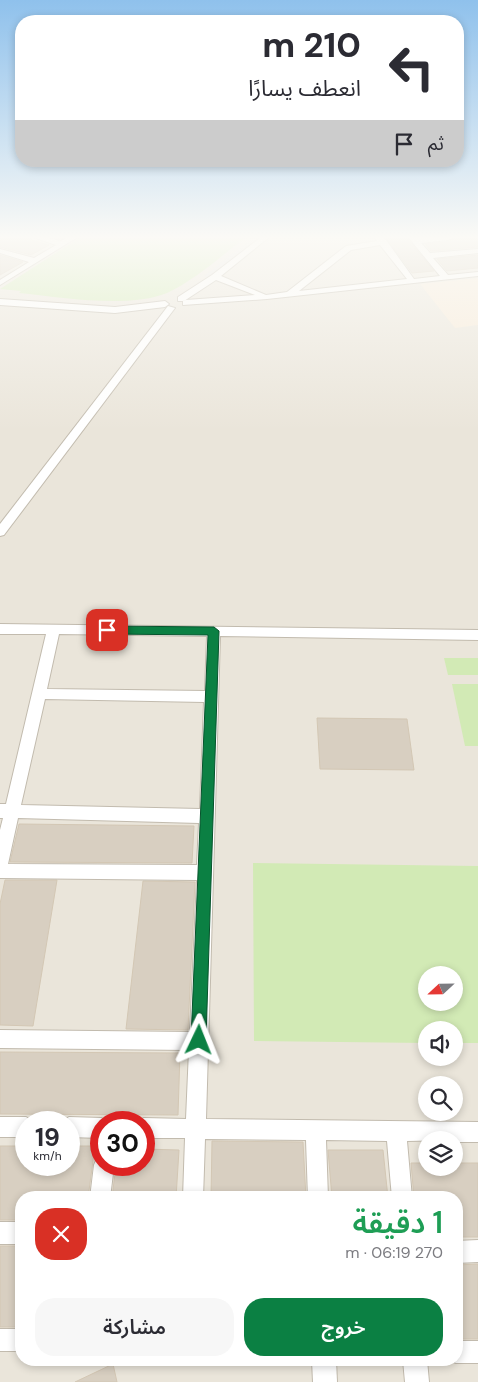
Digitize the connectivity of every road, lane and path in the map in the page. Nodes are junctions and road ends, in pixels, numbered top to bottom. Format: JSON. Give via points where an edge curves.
{"nodes":[{"id":1,"x":7,"y":302,"type":"edge"},
{"id":2,"x":169,"y":302,"type":"edge"},
{"id":3,"x":168,"y":306,"type":"junction"},
{"id":4,"x":0,"y":532,"type":"edge"},
{"id":5,"x":0,"y":629,"type":"edge"},
{"id":6,"x":54,"y":629,"type":"junction"},
{"id":7,"x":214,"y":631,"type":"junction"},
{"id":8,"x":478,"y":635,"type":"edge"},
{"id":9,"x":39,"y":694,"type":"junction"},
{"id":10,"x":211,"y":697,"type":"junction"},
{"id":11,"x":6,"y":811,"type":"edge"},
{"id":12,"x":207,"y":816,"type":"junction"},
{"id":13,"x":0,"y":864,"type":"edge"},
{"id":14,"x":0,"y":871,"type":"edge"},
{"id":15,"x":205,"y":873,"type":"junction"},
{"id":16,"x":0,"y":1039,"type":"edge"},
{"id":17,"x":199,"y":1040,"type":"junction"},
{"id":18,"x":0,"y":1126,"type":"edge"},
{"id":19,"x":15,"y":1127,"type":"edge"},
{"id":20,"x":155,"y":1128,"type":"edge"},
{"id":21,"x":196,"y":1129,"type":"junction"},
{"id":22,"x":316,"y":1130,"type":"junction"},
{"id":23,"x":396,"y":1131,"type":"junction"},
{"id":24,"x":478,"y":1132,"type":"edge"},
{"id":25,"x":103,"y":1176,"type":"edge"},
{"id":26,"x":101,"y":1191,"type":"edge"},
{"id":27,"x":193,"y":1191,"type":"edge"},
{"id":28,"x":318,"y":1191,"type":"edge"},
{"id":29,"x":401,"y":1191,"type":"edge"},
{"id":30,"x":0,"y":1233,"type":"edge"},
{"id":31,"x":15,"y":1233,"type":"edge"},
{"id":32,"x":478,"y":1251,"type":"edge"},
{"id":33,"x":463,"y":1252,"type":"edge"},
{"id":34,"x":0,"y":1340,"type":"edge"},
{"id":35,"x":15,"y":1340,"type":"edge"},
{"id":36,"x":463,"y":1352,"type":"edge"},
{"id":37,"x":478,"y":1352,"type":"edge"},
{"id":38,"x":324,"y":1366,"type":"edge"},
{"id":39,"x":416,"y":1366,"type":"edge"},
{"id":40,"x":325,"y":1382,"type":"edge"},
{"id":41,"x":417,"y":1382,"type":"edge"}],
"edges":[{"from":1,"to":3,"type":"street","via":[[110,310]]},
{"from":2,"to":3,"type":"street"},
{"from":3,"to":4,"type":"street"},
{"from":5,"to":6,"type":"street"},
{"from":6,"to":7,"type":"street"},
{"from":6,"to":9,"type":"street"},
{"from":7,"to":8,"type":"street"},
{"from":7,"to":10,"type":"street"},
{"from":9,"to":10,"type":"street"},
{"from":9,"to":11,"type":"street"},
{"from":10,"to":12,"type":"street"},
{"from":11,"to":12,"type":"street"},
{"from":11,"to":13,"type":"street"},
{"from":12,"to":15,"type":"street"},
{"from":14,"to":15,"type":"street"},
{"from":15,"to":17,"type":"street"},
{"from":16,"to":17,"type":"street"},
{"from":17,"to":21,"type":"street"},
{"from":18,"to":19,"type":"street"},
{"from":20,"to":21,"type":"street"},
{"from":21,"to":22,"type":"street"},
{"from":21,"to":27,"type":"street"},
{"from":22,"to":23,"type":"street"},
{"from":22,"to":28,"type":"street"},
{"from":23,"to":24,"type":"street"},
{"from":23,"to":29,"type":"street"},
{"from":25,"to":26,"type":"street"},
{"from":30,"to":31,"type":"street"},
{"from":32,"to":33,"type":"street"},
{"from":34,"to":35,"type":"street"},
{"from":36,"to":37,"type":"street"},
{"from":38,"to":40,"type":"street"},
{"from":39,"to":41,"type":"street"}]}
